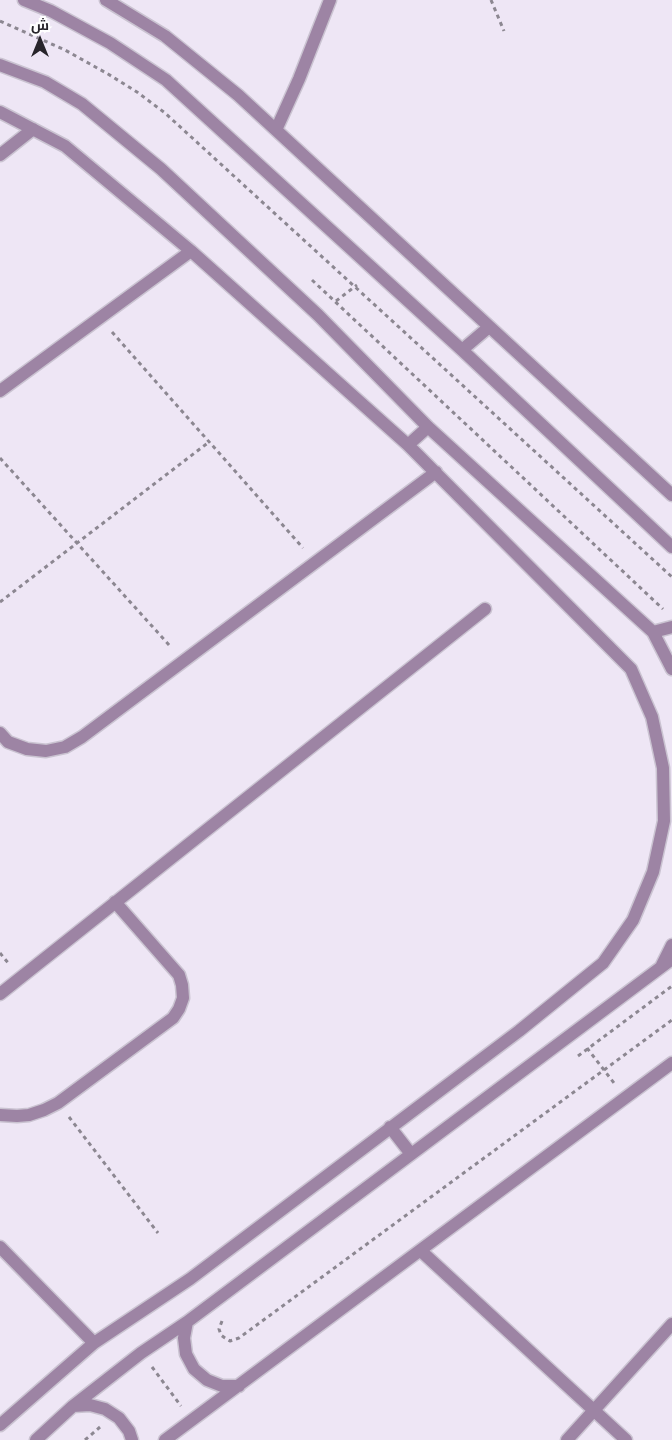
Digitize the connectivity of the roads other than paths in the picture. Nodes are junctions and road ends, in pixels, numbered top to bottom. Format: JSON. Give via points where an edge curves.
{"nodes":[{"id":1,"x":24,"y":0,"type":"edge"},
{"id":2,"x":106,"y":0,"type":"edge"},
{"id":3,"x":330,"y":0,"type":"edge"},
{"id":4,"x":0,"y":65,"type":"edge"},
{"id":5,"x":0,"y":112,"type":"edge"},
{"id":6,"x":33,"y":129,"type":"junction"},
{"id":7,"x":276,"y":130,"type":"junction"},
{"id":8,"x":0,"y":155,"type":"edge"},
{"id":9,"x":191,"y":251,"type":"junction"},
{"id":10,"x":489,"y":327,"type":"junction"},
{"id":11,"x":462,"y":350,"type":"junction"},
{"id":12,"x":0,"y":391,"type":"edge"},
{"id":13,"x":428,"y":426,"type":"junction"},
{"id":14,"x":408,"y":444,"type":"junction"},
{"id":15,"x":436,"y":472,"type":"junction"},
{"id":16,"x":672,"y":496,"type":"edge"},
{"id":17,"x":672,"y":547,"type":"edge"},
{"id":18,"x":485,"y":609,"type":"dead end"},
{"id":19,"x":672,"y":627,"type":"edge"},
{"id":20,"x":653,"y":632,"type":"junction"},
{"id":21,"x":672,"y":669,"type":"edge"},
{"id":22,"x":0,"y":733,"type":"edge"},
{"id":23,"x":115,"y":902,"type":"junction"},
{"id":24,"x":672,"y":945,"type":"edge"},
{"id":25,"x":672,"y":959,"type":"edge"},
{"id":26,"x":661,"y":967,"type":"junction"},
{"id":27,"x":0,"y":994,"type":"edge"},
{"id":28,"x":672,"y":1063,"type":"edge"},
{"id":29,"x":0,"y":1115,"type":"edge"},
{"id":30,"x":390,"y":1127,"type":"junction"},
{"id":31,"x":411,"y":1154,"type":"junction"},
{"id":32,"x":0,"y":1247,"type":"edge"},
{"id":33,"x":421,"y":1251,"type":"junction"},
{"id":34,"x":187,"y":1322,"type":"junction"},
{"id":35,"x":672,"y":1324,"type":"edge"},
{"id":36,"x":94,"y":1344,"type":"junction"},
{"id":37,"x":239,"y":1386,"type":"junction"},
{"id":38,"x":73,"y":1406,"type":"junction"},
{"id":39,"x":594,"y":1410,"type":"junction"},
{"id":40,"x":0,"y":1425,"type":"edge"},
{"id":41,"x":36,"y":1440,"type":"edge"},
{"id":42,"x":132,"y":1440,"type":"edge"},
{"id":43,"x":165,"y":1440,"type":"edge"},
{"id":44,"x":567,"y":1440,"type":"edge"},
{"id":45,"x":626,"y":1440,"type":"edge"}],
"edges":[{"from":1,"to":11,"type":"street","via":[[110,42],[166,80]]},
{"from":2,"to":7,"type":"street","via":[[166,36]]},
{"from":3,"to":7,"type":"street"},
{"from":4,"to":13,"type":"street","via":[[45,82],[82,104],[161,169],[318,315]]},
{"from":5,"to":6,"type":"street"},
{"from":6,"to":8,"type":"street"},
{"from":6,"to":9,"type":"street","via":[[65,146]]},
{"from":7,"to":10,"type":"street"},
{"from":9,"to":12,"type":"street"},
{"from":9,"to":14,"type":"street"},
{"from":10,"to":11,"type":"street"},
{"from":10,"to":16,"type":"street"},
{"from":11,"to":17,"type":"street"},
{"from":13,"to":14,"type":"street"},
{"from":13,"to":20,"type":"street"},
{"from":14,"to":15,"type":"street"},
{"from":15,"to":22,"type":"street","via":[[82,737],[65,747],[46,751],[27,750],[8,742]]},
{"from":15,"to":30,"type":"street","via":[[631,669],[652,717],[663,768],[664,821],[653,872],[633,920],[604,963]]},
{"from":18,"to":23,"type":"street"},
{"from":19,"to":20,"type":"street"},
{"from":20,"to":21,"type":"street"},
{"from":23,"to":27,"type":"street"},
{"from":23,"to":29,"type":"street","via":[[179,974],[183,998],[179,1009],[173,1018],[58,1102],[29,1115]]},
{"from":24,"to":26,"type":"street"},
{"from":25,"to":26,"type":"street"},
{"from":26,"to":31,"type":"street"},
{"from":28,"to":33,"type":"street"},
{"from":30,"to":31,"type":"street"},
{"from":30,"to":36,"type":"street","via":[[190,1279]]},
{"from":31,"to":34,"type":"street"},
{"from":32,"to":36,"type":"street"},
{"from":33,"to":37,"type":"street"},
{"from":33,"to":39,"type":"street"},
{"from":34,"to":37,"type":"street","via":[[186,1354],[194,1369],[207,1380],[222,1386]]},
{"from":34,"to":38,"type":"street"},
{"from":35,"to":39,"type":"street"},
{"from":36,"to":40,"type":"street"},
{"from":37,"to":43,"type":"street"},
{"from":38,"to":41,"type":"street"},
{"from":38,"to":42,"type":"street","via":[[90,1405],[105,1409],[119,1418]]},
{"from":39,"to":44,"type":"street"},
{"from":39,"to":45,"type":"street"}]}
